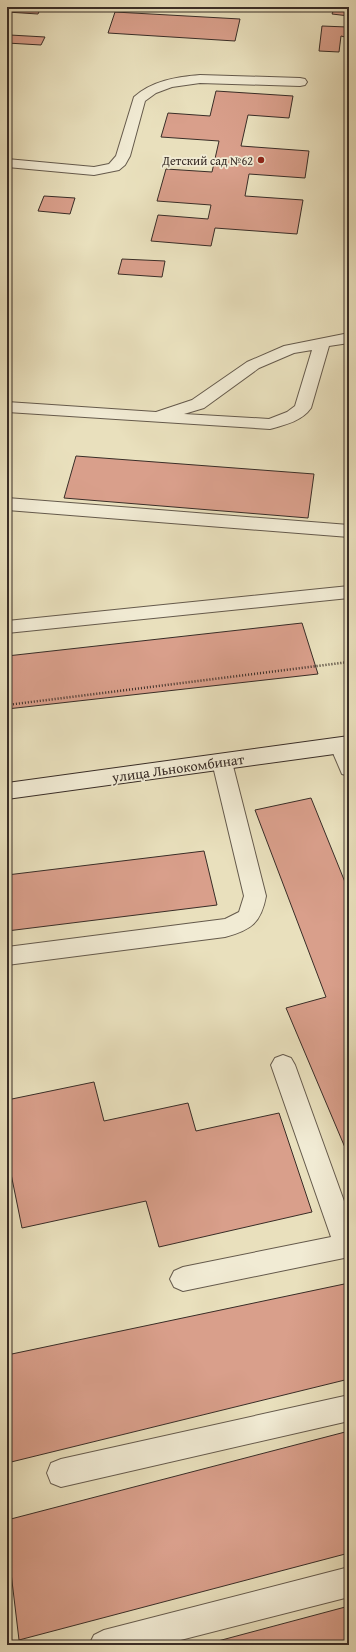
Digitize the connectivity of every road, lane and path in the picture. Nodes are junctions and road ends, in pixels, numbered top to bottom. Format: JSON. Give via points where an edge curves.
{"nodes":[{"id":1,"x":300,"y":82,"type":"dead end"},
{"id":2,"x":7,"y":164,"type":"edge"},
{"id":3,"x":349,"y":338,"type":"edge"},
{"id":4,"x":322,"y":343,"type":"junction"},
{"id":5,"x":8,"y":409,"type":"edge"},
{"id":6,"x":157,"y":417,"type":"junction"},
{"id":7,"x":7,"y":504,"type":"edge"},
{"id":8,"x":349,"y":531,"type":"edge"},
{"id":9,"x":349,"y":592,"type":"edge"},
{"id":10,"x":7,"y":627,"type":"edge"},
{"id":11,"x":349,"y":662,"type":"edge"},
{"id":12,"x":7,"y":705,"type":"edge"},
{"id":13,"x":345,"y":745,"type":"edge"},
{"id":14,"x":222,"y":762,"type":"junction"},
{"id":15,"x":349,"y":769,"type":"edge"},
{"id":16,"x":7,"y":791,"type":"edge"},
{"id":17,"x":7,"y":956,"type":"edge"},
{"id":18,"x":283,"y":1065,"type":"dead end"},
{"id":19,"x":348,"y":1245,"type":"edge"},
{"id":20,"x":183,"y":1279,"type":"dead end"},
{"id":21,"x":349,"y":1408,"type":"edge"},
{"id":22,"x":61,"y":1473,"type":"dead end"},
{"id":23,"x":349,"y":1582,"type":"edge"},
{"id":24,"x":104,"y":1645,"type":"edge"}],
"edges":[{"from":1,"to":2,"type":"lane","via":[[200,79],[163,86],[148,92],[139,100],[123,156],[114,167],[94,171]]},
{"from":3,"to":4,"type":"lane"},
{"from":4,"to":6,"type":"lane","via":[[290,349],[253,365],[198,404]]},
{"from":4,"to":6,"type":"lane","via":[[303,408],[293,416],[270,424]]},
{"from":5,"to":6,"type":"lane"},
{"from":7,"to":8,"type":"lane"},
{"from":9,"to":10,"type":"lane"},
{"from":11,"to":12,"type":"path"},
{"from":13,"to":14,"type":"street","name":"улица Льнокомбинат"},
{"from":13,"to":15,"type":"lane"},
{"from":14,"to":16,"type":"street","name":"улица Льнокомбинат"},
{"from":14,"to":17,"type":"lane","via":[[255,896],[253,910],[244,921],[225,928]]},
{"from":18,"to":19,"type":"lane"},
{"from":19,"to":20,"type":"lane"},
{"from":21,"to":22,"type":"lane"},
{"from":23,"to":24,"type":"lane"}]}
